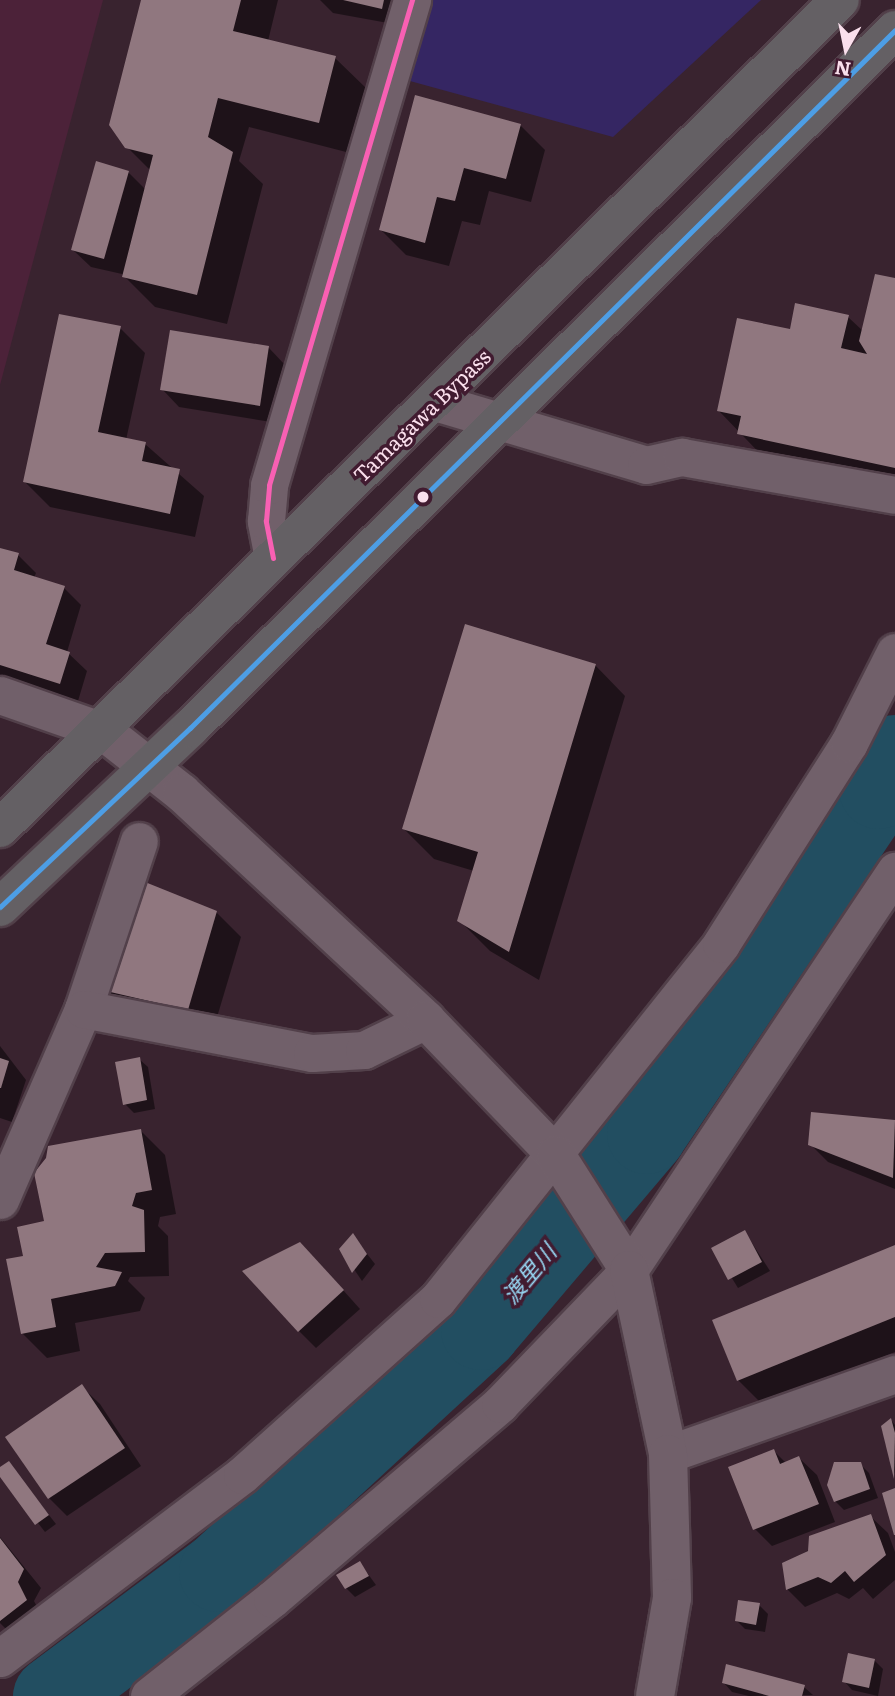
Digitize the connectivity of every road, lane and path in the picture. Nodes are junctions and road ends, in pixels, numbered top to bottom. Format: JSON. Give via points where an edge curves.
{"nodes":[{"id":1,"x":412,"y":0,"type":"edge"},
{"id":2,"x":840,"y":0,"type":"edge"},
{"id":3,"x":895,"y":30,"type":"edge"},
{"id":4,"x":435,"y":402,"type":"junction"},
{"id":5,"x":502,"y":421,"type":"junction"},
{"id":6,"x":895,"y":495,"type":"edge"},
{"id":7,"x":273,"y":558,"type":"junction"},
{"id":8,"x":895,"y":652,"type":"edge"},
{"id":9,"x":0,"y":695,"type":"edge"},
{"id":10,"x":103,"y":732,"type":"junction"},
{"id":11,"x":150,"y":767,"type":"junction"},
{"id":12,"x":0,"y":828,"type":"edge"},
{"id":13,"x":139,"y":841,"type":"dead end"},
{"id":14,"x":895,"y":872,"type":"edge"},
{"id":15,"x":0,"y":907,"type":"edge"},
{"id":16,"x":83,"y":1009,"type":"junction"},
{"id":17,"x":426,"y":1020,"type":"junction"},
{"id":18,"x":556,"y":1155,"type":"junction"},
{"id":19,"x":0,"y":1200,"type":"edge"},
{"id":20,"x":629,"y":1270,"type":"junction"},
{"id":21,"x":895,"y":1374,"type":"edge"},
{"id":22,"x":668,"y":1454,"type":"junction"},
{"id":23,"x":0,"y":1658,"type":"edge"},
{"id":24,"x":149,"y":1696,"type":"edge"},
{"id":25,"x":655,"y":1696,"type":"edge"}],
"edges":[{"from":1,"to":7,"type":"street","via":[[269,485],[266,521]]},
{"from":2,"to":4,"type":"highway","name":"Tamagawa Bypass"},
{"from":3,"to":5,"type":"highway"},
{"from":4,"to":5,"type":"street"},
{"from":4,"to":7,"type":"highway","name":"Tamagawa Bypass"},
{"from":5,"to":6,"type":"street","via":[[646,465],[682,457]]},
{"from":5,"to":11,"type":"highway"},
{"from":7,"to":10,"type":"highway","name":"Tamagawa Bypass"},
{"from":8,"to":18,"type":"street","via":[[849,743],[736,923]]},
{"from":9,"to":10,"type":"street"},
{"from":10,"to":11,"type":"street"},
{"from":10,"to":12,"type":"highway","name":"Tamagawa Bypass"},
{"from":11,"to":15,"type":"highway"},
{"from":11,"to":17,"type":"street"},
{"from":13,"to":16,"type":"street"},
{"from":14,"to":20,"type":"street"},
{"from":16,"to":17,"type":"street","via":[[312,1052],[364,1050]]},
{"from":16,"to":19,"type":"street"},
{"from":17,"to":18,"type":"street"},
{"from":18,"to":20,"type":"street"},
{"from":18,"to":23,"type":"street","via":[[438,1299],[242,1475]]},
{"from":20,"to":22,"type":"street"},
{"from":20,"to":24,"type":"street","via":[[500,1404],[272,1599]]},
{"from":21,"to":22,"type":"street"},
{"from":22,"to":25,"type":"street","via":[[672,1598]]}]}
